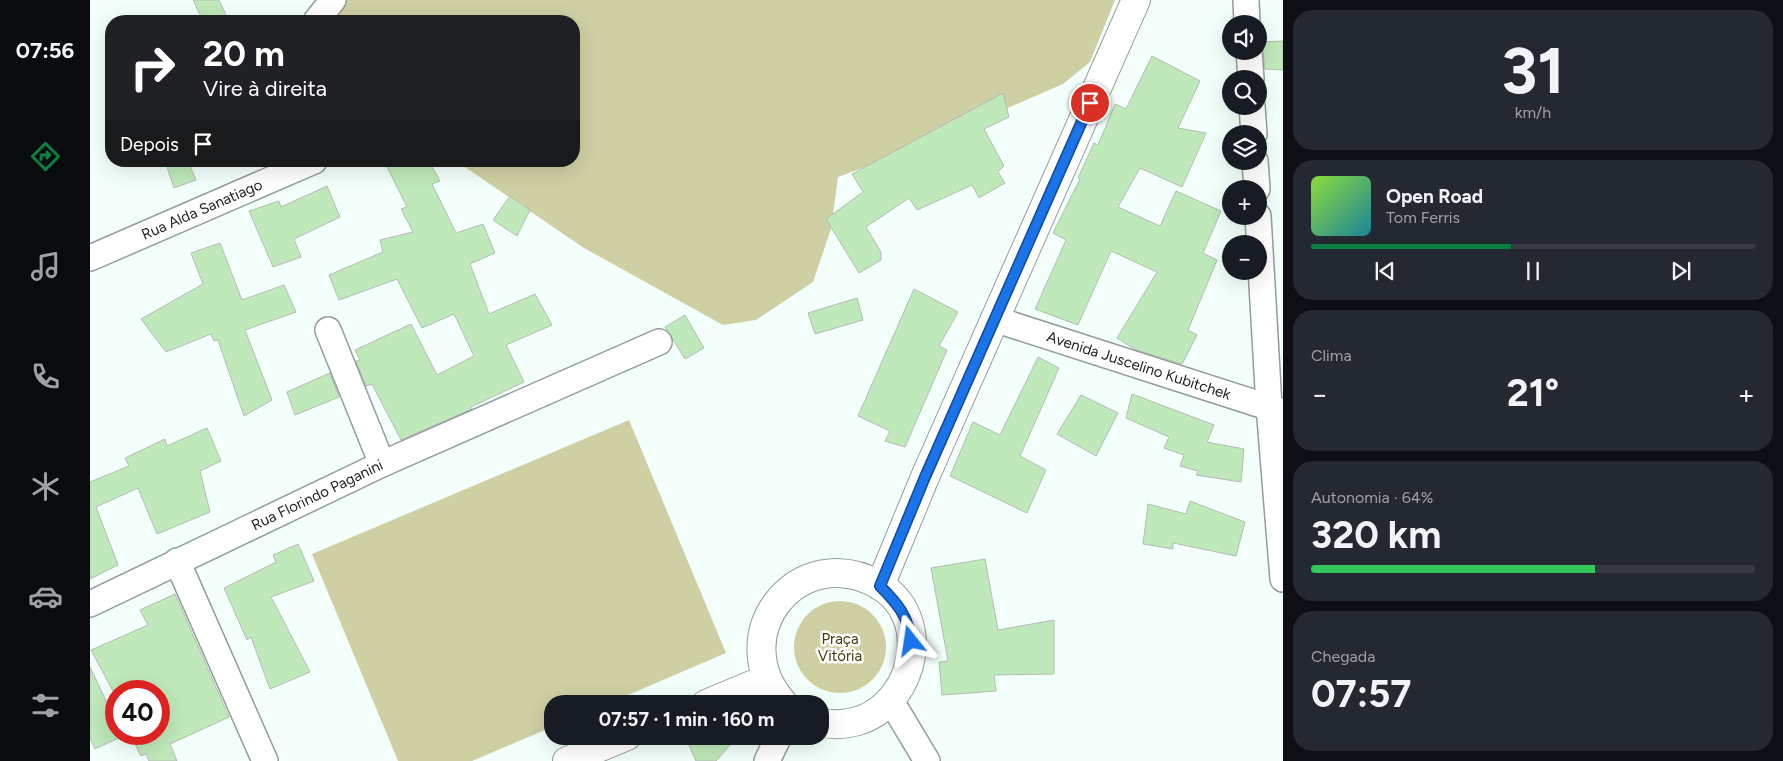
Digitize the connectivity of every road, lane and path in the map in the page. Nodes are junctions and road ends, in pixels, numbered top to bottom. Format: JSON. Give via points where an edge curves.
{"nodes":[{"id":1,"x":333,"y":0,"type":"edge"},
{"id":2,"x":1136,"y":0,"type":"edge"},
{"id":3,"x":1246,"y":0,"type":"edge"},
{"id":4,"x":321,"y":15,"type":"edge"},
{"id":5,"x":1247,"y":15,"type":"edge"},
{"id":6,"x":300,"y":167,"type":"edge"},
{"id":7,"x":1259,"y":225,"type":"edge"},
{"id":8,"x":90,"y":258,"type":"edge"},
{"id":9,"x":994,"y":319,"type":"junction"},
{"id":10,"x":328,"y":330,"type":"dead end"},
{"id":11,"x":659,"y":342,"type":"dead end"},
{"id":12,"x":1278,"y":404,"type":"edge"},
{"id":13,"x":382,"y":464,"type":"junction"},
{"id":14,"x":177,"y":561,"type":"junction"},
{"id":15,"x":1283,"y":579,"type":"edge"},
{"id":16,"x":880,"y":586,"type":"junction"},
{"id":17,"x":90,"y":604,"type":"edge"},
{"id":18,"x":766,"y":679,"type":"junction"},
{"id":19,"x":728,"y":695,"type":"edge"},
{"id":20,"x":778,"y":695,"type":"edge"},
{"id":21,"x":891,"y":701,"type":"junction"},
{"id":22,"x":829,"y":723,"type":"edge"},
{"id":23,"x":605,"y":745,"type":"edge"},
{"id":24,"x":775,"y":745,"type":"edge"},
{"id":25,"x":265,"y":761,"type":"edge"},
{"id":26,"x":566,"y":761,"type":"edge"},
{"id":27,"x":767,"y":761,"type":"edge"},
{"id":28,"x":927,"y":761,"type":"edge"}],
"edges":[{"from":1,"to":4,"type":"street"},
{"from":2,"to":9,"type":"street"},
{"from":3,"to":5,"type":"street"},
{"from":6,"to":8,"type":"street","name":"Rua Alda Sanatiago"},
{"from":7,"to":12,"type":"street"},
{"from":9,"to":12,"type":"street","name":"Avenida Juscelino Kubitchek"},
{"from":9,"to":16,"type":"street"},
{"from":10,"to":13,"type":"street"},
{"from":11,"to":13,"type":"street","name":"Rua Florindo Paganini"},
{"from":12,"to":15,"type":"street"},
{"from":13,"to":14,"type":"street","name":"Rua Florindo Paganini"},
{"from":14,"to":17,"type":"street","name":"Rua Florindo Paganini"},
{"from":14,"to":25,"type":"street"},
{"from":16,"to":18,"type":"street","via":[[857,575],[831,573],[805,579],[786,592],[771,610],[762,632],[760,656]]},
{"from":16,"to":21,"type":"street","via":[[899,605],[910,628],[912,654],[906,680]]},
{"from":18,"to":19,"type":"street"},
{"from":18,"to":20,"type":"street"},
{"from":21,"to":22,"type":"street","via":[[872,716],[850,724]]},
{"from":21,"to":28,"type":"street"},
{"from":23,"to":26,"type":"street"},
{"from":24,"to":27,"type":"street"}]}
